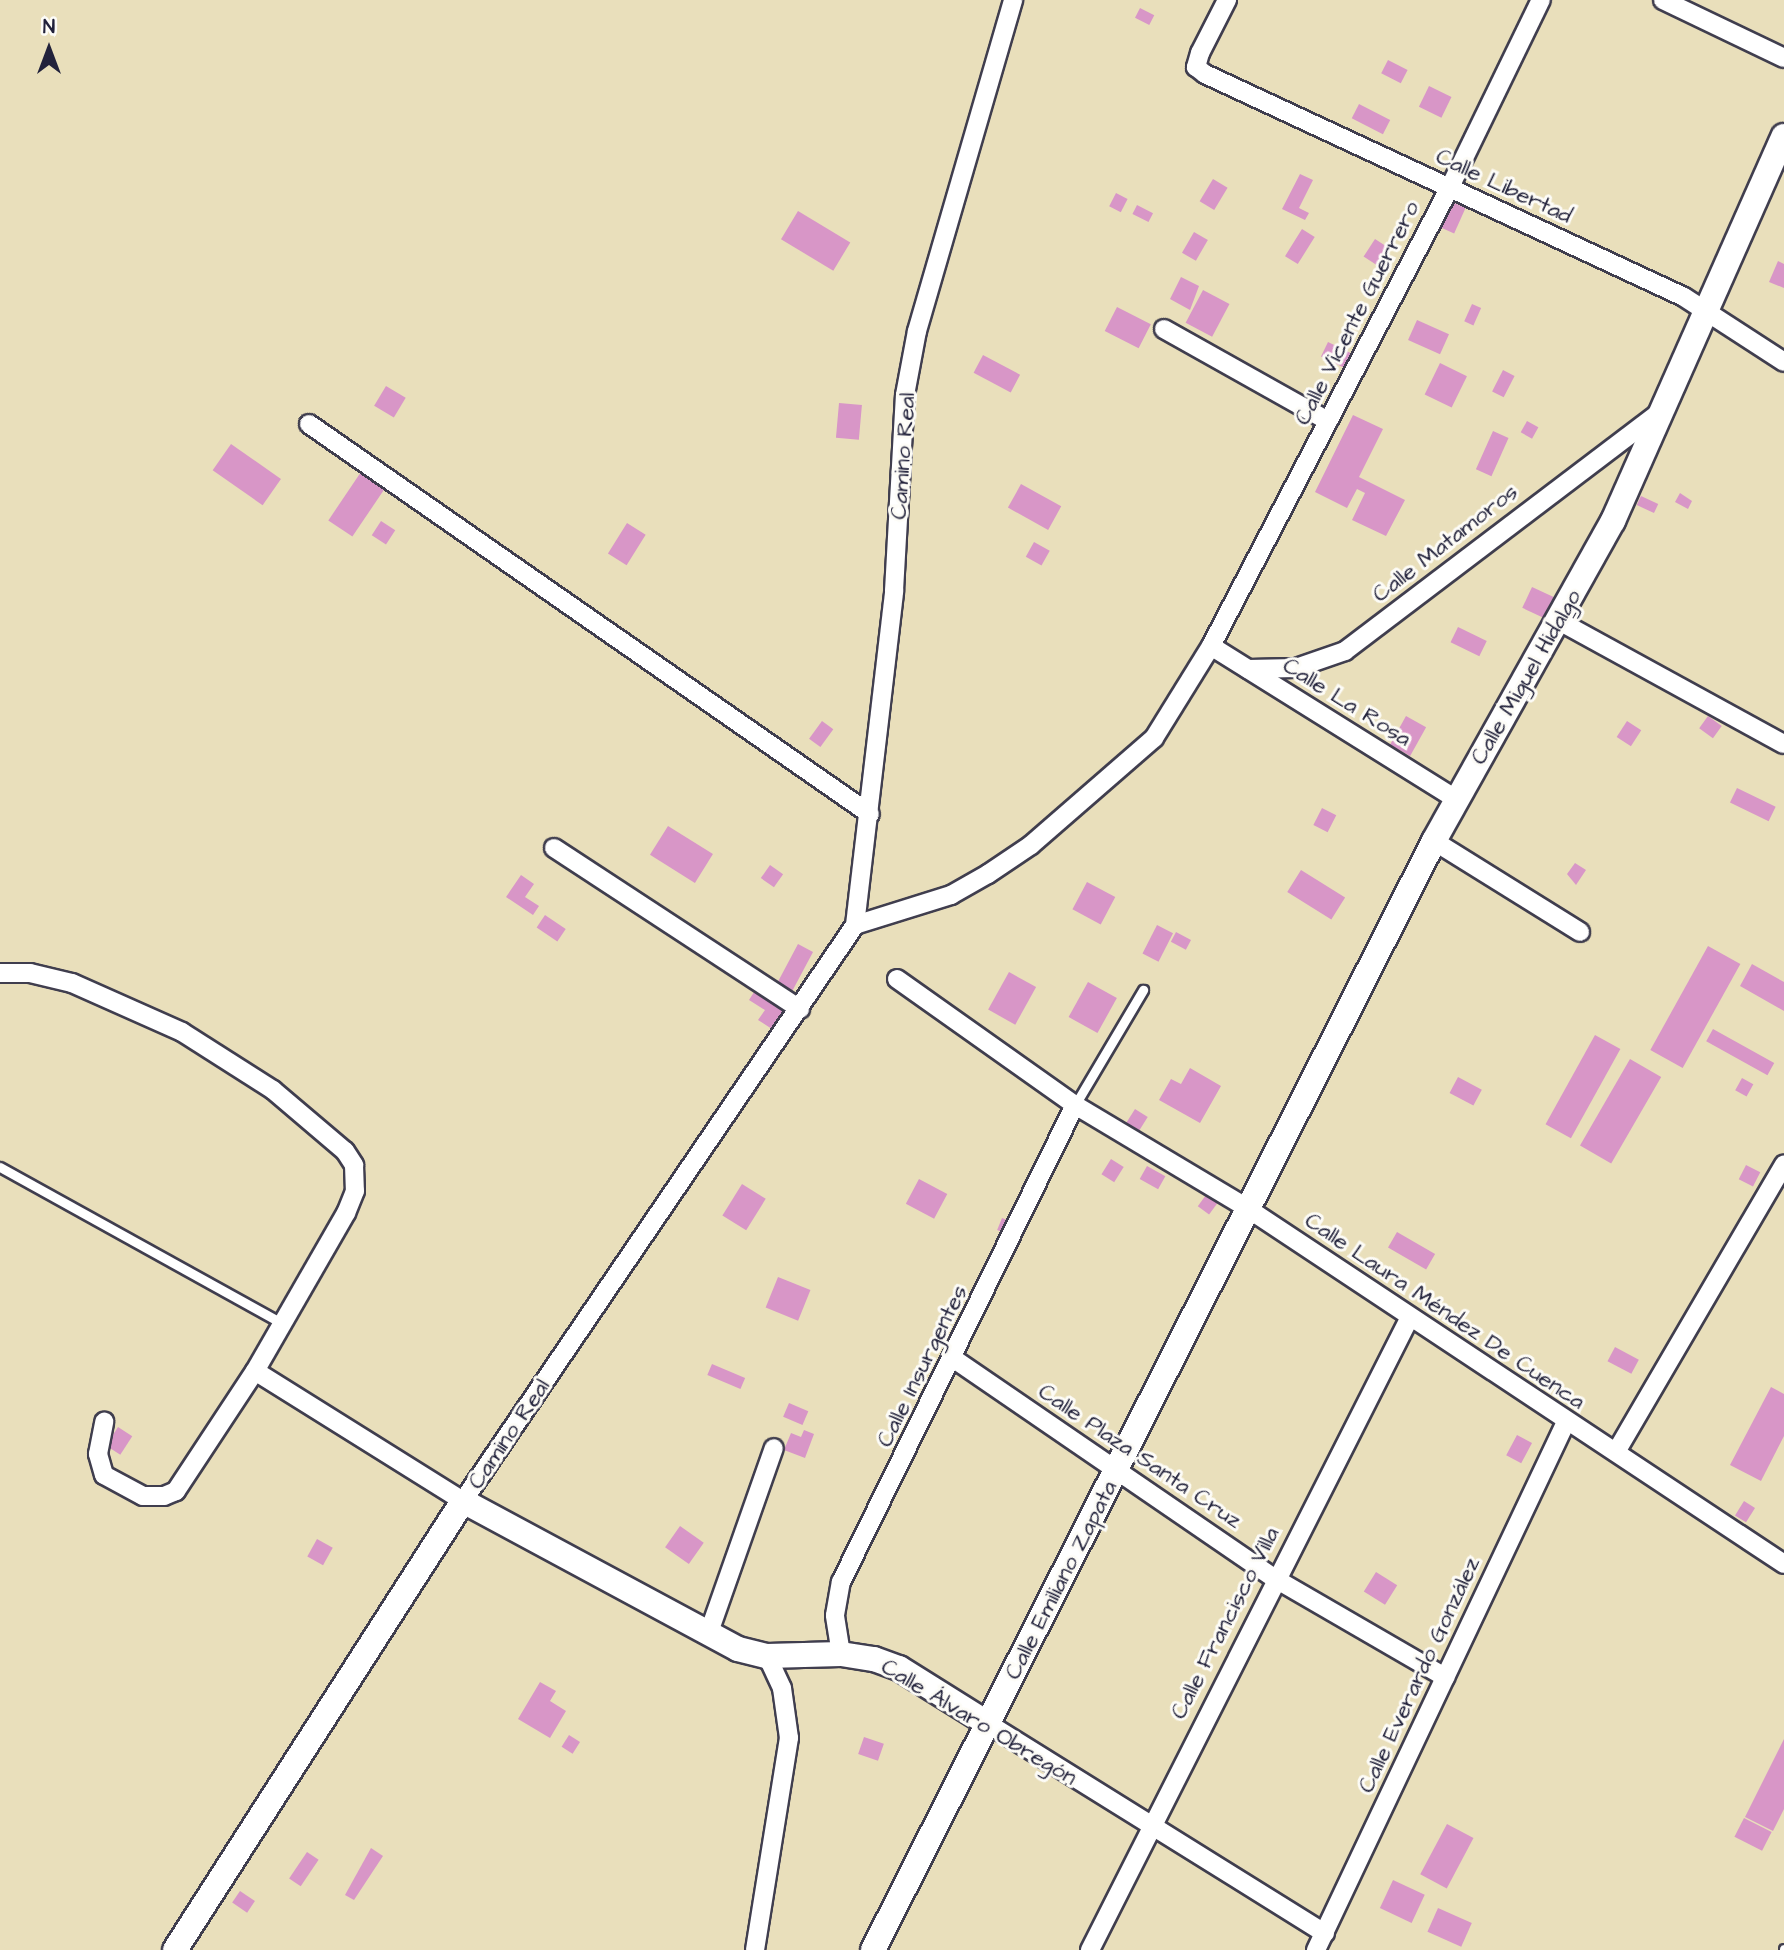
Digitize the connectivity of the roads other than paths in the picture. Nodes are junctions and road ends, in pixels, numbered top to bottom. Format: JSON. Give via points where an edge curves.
{"nodes":[{"id":1,"x":1013,"y":0,"type":"edge"},
{"id":2,"x":1227,"y":0,"type":"edge"},
{"id":3,"x":1541,"y":0,"type":"edge"},
{"id":4,"x":1663,"y":0,"type":"edge"},
{"id":5,"x":1784,"y":58,"type":"edge"},
{"id":6,"x":1784,"y":136,"type":"edge"},
{"id":7,"x":1450,"y":187,"type":"junction"},
{"id":8,"x":1704,"y":311,"type":"junction"},
{"id":9,"x":1164,"y":328,"type":"dead end"},
{"id":10,"x":1784,"y":362,"type":"edge"},
{"id":11,"x":1657,"y":414,"type":"junction"},
{"id":12,"x":1328,"y":421,"type":"junction"},
{"id":13,"x":309,"y":424,"type":"dead end"},
{"id":14,"x":1559,"y":621,"type":"junction"},
{"id":15,"x":1211,"y":646,"type":"junction"},
{"id":16,"x":1248,"y":669,"type":"junction"},
{"id":17,"x":1784,"y":744,"type":"edge"},
{"id":18,"x":1456,"y":799,"type":"junction"},
{"id":19,"x":870,"y":814,"type":"junction"},
{"id":20,"x":1433,"y":841,"type":"junction"},
{"id":21,"x":554,"y":848,"type":"dead end"},
{"id":22,"x":855,"y":925,"type":"junction"},
{"id":23,"x":1580,"y":932,"type":"dead end"},
{"id":24,"x":0,"y":972,"type":"edge"},
{"id":25,"x":897,"y":979,"type":"dead end"},
{"id":26,"x":1143,"y":990,"type":"dead end"},
{"id":27,"x":800,"y":1009,"type":"junction"},
{"id":28,"x":1075,"y":1105,"type":"junction"},
{"id":29,"x":1784,"y":1164,"type":"edge"},
{"id":30,"x":0,"y":1167,"type":"edge"},
{"id":31,"x":1247,"y":1208,"type":"junction"},
{"id":32,"x":1409,"y":1319,"type":"junction"},
{"id":33,"x":281,"y":1323,"type":"junction"},
{"id":34,"x":954,"y":1359,"type":"junction"},
{"id":35,"x":255,"y":1371,"type":"junction"},
{"id":36,"x":104,"y":1422,"type":"dead end"},
{"id":37,"x":1566,"y":1422,"type":"junction"},
{"id":38,"x":774,"y":1448,"type":"dead end"},
{"id":39,"x":1616,"y":1452,"type":"junction"},
{"id":40,"x":1117,"y":1469,"type":"junction"},
{"id":41,"x":463,"y":1501,"type":"junction"},
{"id":42,"x":1784,"y":1564,"type":"edge"},
{"id":43,"x":1274,"y":1578,"type":"junction"},
{"id":44,"x":708,"y":1635,"type":"junction"},
{"id":45,"x":841,"y":1654,"type":"junction"},
{"id":46,"x":767,"y":1656,"type":"junction"},
{"id":47,"x":1445,"y":1677,"type":"junction"},
{"id":48,"x":987,"y":1723,"type":"junction"},
{"id":49,"x":1151,"y":1828,"type":"junction"},
{"id":50,"x":1325,"y":1933,"type":"junction"},
{"id":51,"x":174,"y":1950,"type":"edge"},
{"id":52,"x":755,"y":1950,"type":"edge"},
{"id":53,"x":873,"y":1950,"type":"edge"},
{"id":54,"x":1090,"y":1950,"type":"edge"},
{"id":55,"x":1316,"y":1950,"type":"edge"}],
"edges":[{"from":1,"to":19,"type":"street","name":"Camino Real","via":[[917,331],[905,395],[894,591]]},
{"from":2,"to":7,"type":"street","name":"Calle Libertad","via":[[1196,67]]},
{"from":3,"to":7,"type":"street","name":"Calle Vicente Guerrero"},
{"from":4,"to":5,"type":"street"},
{"from":6,"to":8,"type":"street","name":"Calle Miguel Hidalgo"},
{"from":7,"to":8,"type":"street","name":"Calle Libertad"},
{"from":7,"to":12,"type":"street","name":"Calle Vicente Guerrero"},
{"from":8,"to":10,"type":"street","name":"Calle Libertad"},
{"from":8,"to":11,"type":"street","name":"Calle Miguel Hidalgo"},
{"from":9,"to":12,"type":"street"},
{"from":11,"to":14,"type":"street","name":"Calle Miguel Hidalgo","via":[[1613,521]]},
{"from":11,"to":16,"type":"street","name":"Calle Matamoros","via":[[1345,651],[1296,668]]},
{"from":12,"to":15,"type":"street","name":"Calle Vicente Guerrero"},
{"from":13,"to":19,"type":"street"},
{"from":14,"to":17,"type":"street"},
{"from":14,"to":18,"type":"street","name":"Calle Miguel Hidalgo"},
{"from":15,"to":16,"type":"street","name":"Calle La Rosa"},
{"from":15,"to":22,"type":"street","via":[[1154,738],[1031,845],[951,895]]},
{"from":16,"to":18,"type":"street","name":"Calle La Rosa"},
{"from":18,"to":20,"type":"street","name":"Calle Miguel Hidalgo"},
{"from":19,"to":22,"type":"street","name":"Camino Real"},
{"from":20,"to":23,"type":"street"},
{"from":20,"to":31,"type":"street","name":"Calle Miguel Hidalgo"},
{"from":21,"to":27,"type":"street"},
{"from":22,"to":27,"type":"street","name":"Camino Real"},
{"from":24,"to":33,"type":"street","via":[[30,972],[72,983],[182,1032],[273,1090],[345,1151],[354,1165],[355,1191]]},
{"from":25,"to":28,"type":"street","name":"Calle Laura Méndez De Cuenca"},
{"from":26,"to":28,"type":"lane"},
{"from":27,"to":41,"type":"street","name":"Camino Real"},
{"from":28,"to":31,"type":"street","name":"Calle Laura Méndez De Cuenca"},
{"from":28,"to":34,"type":"street","name":"Calle Insurgentes"},
{"from":29,"to":39,"type":"street"},
{"from":30,"to":33,"type":"lane"},
{"from":31,"to":32,"type":"street","name":"Calle Laura Méndez De Cuenca"},
{"from":31,"to":40,"type":"street","name":"Calle Emiliano Zapata"},
{"from":32,"to":37,"type":"street","name":"Calle Laura Méndez De Cuenca"},
{"from":32,"to":43,"type":"street","name":"Calle Francisco Villa"},
{"from":33,"to":35,"type":"street"},
{"from":34,"to":40,"type":"street","name":"Calle Plaza Santa Cruz"},
{"from":34,"to":45,"type":"street","name":"Calle Insurgentes","via":[[841,1582],[835,1615]]},
{"from":35,"to":36,"type":"street","via":[[176,1491],[163,1496],[143,1496],[104,1475],[98,1454]]},
{"from":35,"to":41,"type":"street"},
{"from":37,"to":39,"type":"street","name":"Calle Laura Méndez De Cuenca"},
{"from":37,"to":47,"type":"street","name":"Calle Everardo González"},
{"from":38,"to":44,"type":"street"},
{"from":39,"to":42,"type":"street","name":"Calle Laura Méndez De Cuenca"},
{"from":40,"to":43,"type":"street","name":"Calle Plaza Santa Cruz"},
{"from":40,"to":48,"type":"street","name":"Calle Emiliano Zapata"},
{"from":41,"to":44,"type":"street","name":"Calle Álvaro Obregón"},
{"from":41,"to":51,"type":"street","name":"Camino Real"},
{"from":43,"to":47,"type":"street","name":"Calle Plaza Santa Cruz"},
{"from":43,"to":49,"type":"street","name":"Calle Francisco Villa"},
{"from":44,"to":46,"type":"street","name":"Calle Álvaro Obregón"},
{"from":45,"to":46,"type":"street","name":"Calle Álvaro Obregón"},
{"from":45,"to":48,"type":"street","name":"Calle Álvaro Obregón","via":[[899,1668]]},
{"from":46,"to":52,"type":"street","via":[[782,1688],[789,1738]]},
{"from":47,"to":50,"type":"street","name":"Calle Everardo González"},
{"from":48,"to":49,"type":"street","name":"Calle Álvaro Obregón"},
{"from":48,"to":53,"type":"street","name":"Calle Emiliano Zapata"},
{"from":49,"to":50,"type":"street","name":"Calle Álvaro Obregón"},
{"from":49,"to":54,"type":"street","name":"Calle Francisco Villa"},
{"from":50,"to":55,"type":"street","name":"Calle Everardo González"}]}
